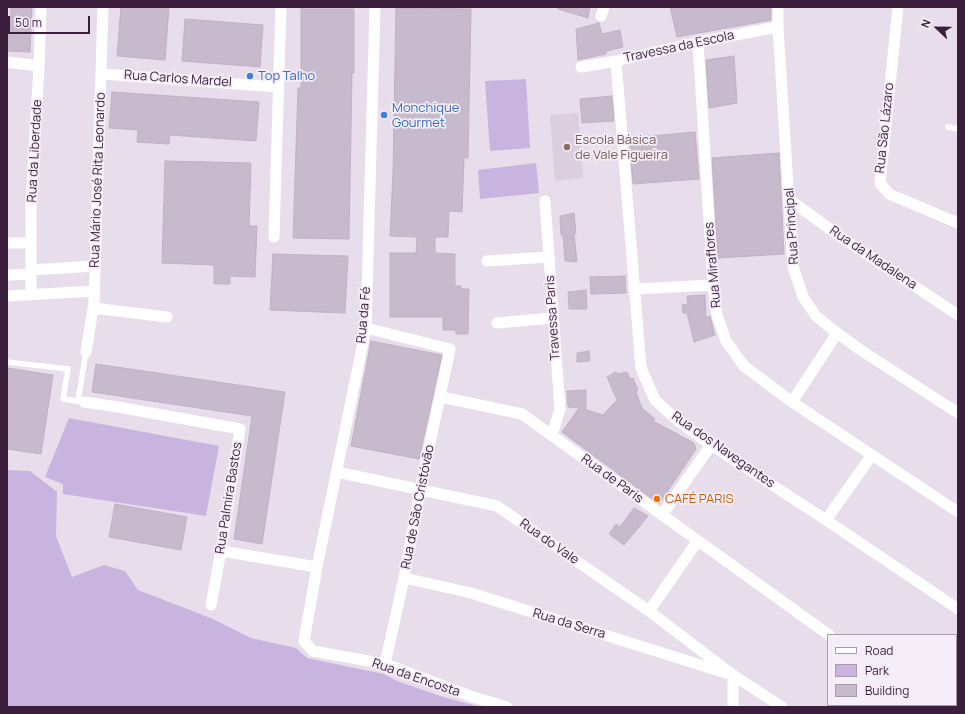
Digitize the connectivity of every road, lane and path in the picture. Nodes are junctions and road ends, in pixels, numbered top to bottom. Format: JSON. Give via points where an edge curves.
{"nodes":[{"id":1,"x":41,"y":7,"type":"edge"},
{"id":2,"x":103,"y":7,"type":"edge"},
{"id":3,"x":280,"y":7,"type":"edge"},
{"id":4,"x":375,"y":7,"type":"edge"},
{"id":5,"x":778,"y":7,"type":"edge"},
{"id":6,"x":898,"y":7,"type":"edge"},
{"id":7,"x":778,"y":27,"type":"junction"},
{"id":8,"x":698,"y":42,"type":"junction"},
{"id":9,"x":616,"y":61,"type":"junction"},
{"id":10,"x":7,"y":62,"type":"edge"},
{"id":11,"x":39,"y":66,"type":"junction"},
{"id":12,"x":581,"y":67,"type":"dead end"},
{"id":13,"x":102,"y":74,"type":"junction"},
{"id":14,"x":278,"y":87,"type":"junction"},
{"id":15,"x":948,"y":127,"type":"dead end"},
{"id":16,"x":958,"y":128,"type":"edge"},
{"id":17,"x":790,"y":200,"type":"junction"},
{"id":18,"x":545,"y":201,"type":"dead end"},
{"id":19,"x":958,"y":223,"type":"edge"},
{"id":20,"x":274,"y":237,"type":"dead end"},
{"id":21,"x":7,"y":243,"type":"edge"},
{"id":22,"x":31,"y":243,"type":"junction"},
{"id":23,"x":549,"y":257,"type":"junction"},
{"id":24,"x":487,"y":262,"type":"dead end"},
{"id":25,"x":95,"y":266,"type":"junction"},
{"id":26,"x":31,"y":272,"type":"junction"},
{"id":27,"x":7,"y":276,"type":"edge"},
{"id":28,"x":713,"y":285,"type":"junction"},
{"id":29,"x":634,"y":289,"type":"junction"},
{"id":30,"x":94,"y":291,"type":"junction"},
{"id":31,"x":31,"y":295,"type":"junction"},
{"id":32,"x":7,"y":296,"type":"edge"},
{"id":33,"x":93,"y":308,"type":"junction"},
{"id":34,"x":958,"y":315,"type":"edge"},
{"id":35,"x":167,"y":317,"type":"dead end"},
{"id":36,"x":553,"y":318,"type":"junction"},
{"id":37,"x":497,"y":323,"type":"dead end"},
{"id":38,"x":366,"y":328,"type":"junction"},
{"id":39,"x":836,"y":333,"type":"junction"},
{"id":40,"x":86,"y":352,"type":"joint"},
{"id":41,"x":7,"y":362,"type":"edge"},
{"id":42,"x":441,"y":398,"type":"junction"},
{"id":43,"x":81,"y":402,"type":"junction"},
{"id":44,"x":792,"y":402,"type":"junction"},
{"id":45,"x":958,"y":413,"type":"edge"},
{"id":46,"x":552,"y":435,"type":"junction"},
{"id":47,"x":711,"y":445,"type":"junction"},
{"id":48,"x":872,"y":455,"type":"junction"},
{"id":49,"x":337,"y":472,"type":"junction"},
{"id":50,"x":420,"y":490,"type":"junction"},
{"id":51,"x":958,"y":512,"type":"edge"},
{"id":52,"x":662,"y":515,"type":"junction"},
{"id":53,"x":826,"y":520,"type":"junction"},
{"id":54,"x":697,"y":542,"type":"junction"},
{"id":55,"x":221,"y":550,"type":"junction"},
{"id":56,"x":317,"y":567,"type":"junction"},
{"id":57,"x":404,"y":578,"type":"junction"},
{"id":58,"x":211,"y":605,"type":"dead end"},
{"id":59,"x":958,"y":609,"type":"edge"},
{"id":60,"x":650,"y":611,"type":"junction"},
{"id":61,"x":828,"y":634,"type":"edge"},
{"id":62,"x":304,"y":641,"type":"joint"},
{"id":63,"x":385,"y":664,"type":"junction"},
{"id":64,"x":733,"y":675,"type":"junction"},
{"id":65,"x":507,"y":707,"type":"edge"},
{"id":66,"x":733,"y":707,"type":"edge"},
{"id":67,"x":782,"y":707,"type":"edge"}],
"edges":[{"from":1,"to":11,"type":"street","name":"Rua da Liberdade"},
{"from":2,"to":13,"type":"street","name":"Rua Mário José Rita Leonardo"},
{"from":3,"to":14,"type":"street"},
{"from":4,"to":38,"type":"street","name":"Rua da Fé"},
{"from":5,"to":7,"type":"street","name":"Rua Principal"},
{"from":6,"to":19,"type":"street","name":"Rua São Lázaro","via":[[880,183],[889,194]]},
{"from":7,"to":8,"type":"street","name":"Travessa da Escola"},
{"from":7,"to":17,"type":"street","name":"Rua Principal"},
{"from":8,"to":9,"type":"street","name":"Travessa da Escola"},
{"from":8,"to":28,"type":"street","name":"Rua Miraflores"},
{"from":9,"to":12,"type":"street","name":"Travessa da Escola"},
{"from":9,"to":29,"type":"street","name":"Rua dos Navegantes"},
{"from":10,"to":11,"type":"street"},
{"from":11,"to":22,"type":"street","name":"Rua da Liberdade"},
{"from":13,"to":14,"type":"street","name":"Rua Carlos Mardel"},
{"from":13,"to":25,"type":"street","name":"Rua Mário José Rita Leonardo"},
{"from":14,"to":20,"type":"street"},
{"from":15,"to":16,"type":"lane"},
{"from":17,"to":34,"type":"street","name":"Rua da Madalena"},
{"from":17,"to":39,"type":"street","name":"Rua Principal","via":[[793,266],[802,297],[816,316]]},
{"from":18,"to":23,"type":"street","name":"Travessa Paris"},
{"from":21,"to":22,"type":"street"},
{"from":22,"to":26,"type":"street","name":"Rua da Liberdade"},
{"from":23,"to":24,"type":"street"},
{"from":23,"to":36,"type":"street","name":"Travessa Paris"},
{"from":25,"to":26,"type":"street"},
{"from":25,"to":30,"type":"street","name":"Rua Mário José Rita Leonardo"},
{"from":26,"to":27,"type":"street"},
{"from":26,"to":31,"type":"street","name":"Rua da Liberdade"},
{"from":28,"to":29,"type":"street"},
{"from":28,"to":44,"type":"street","name":"Rua Miraflores","via":[[726,341],[744,366]]},
{"from":29,"to":47,"type":"street","name":"Rua dos Navegantes","via":[[641,368],[655,400]]},
{"from":30,"to":31,"type":"street"},
{"from":30,"to":33,"type":"street","name":"Rua Mário José Rita Leonardo"},
{"from":31,"to":32,"type":"street"},
{"from":33,"to":35,"type":"street"},
{"from":33,"to":40,"type":"street","name":"Rua Mário José Rita Leonardo"},
{"from":36,"to":37,"type":"street"},
{"from":36,"to":46,"type":"street","name":"Travessa Paris","via":[[560,409]]},
{"from":38,"to":42,"type":"street","name":"Rua de São Cristóvão","via":[[450,349]]},
{"from":38,"to":49,"type":"street","name":"Rua da Fé"},
{"from":39,"to":44,"type":"street"},
{"from":39,"to":45,"type":"street","name":"Rua Principal"},
{"from":40,"to":43,"type":"lane"},
{"from":41,"to":43,"type":"lane","via":[[68,369],[63,399]]},
{"from":42,"to":46,"type":"street","name":"Rua de Paris","via":[[522,414]]},
{"from":42,"to":50,"type":"street","name":"Rua de São Cristóvão"},
{"from":43,"to":55,"type":"street","name":"Rua Palmira Bastos","via":[[240,429]]},
{"from":44,"to":48,"type":"street","name":"Rua Miraflores"},
{"from":46,"to":52,"type":"street","name":"Rua de Paris"},
{"from":47,"to":52,"type":"street"},
{"from":47,"to":53,"type":"street","name":"Rua dos Navegantes"},
{"from":48,"to":51,"type":"street","name":"Rua Miraflores"},
{"from":48,"to":53,"type":"street"},
{"from":49,"to":50,"type":"street","name":"Rua do Vale"},
{"from":49,"to":56,"type":"street","name":"Rua da Fé"},
{"from":50,"to":57,"type":"street","name":"Rua de São Cristóvão"},
{"from":50,"to":60,"type":"street","name":"Rua do Vale","via":[[497,506]]},
{"from":52,"to":54,"type":"street","name":"Rua de Paris"},
{"from":53,"to":59,"type":"street","name":"Rua dos Navegantes"},
{"from":54,"to":60,"type":"street"},
{"from":54,"to":61,"type":"street","name":"Rua de Paris"},
{"from":55,"to":56,"type":"street"},
{"from":55,"to":58,"type":"street","name":"Rua Palmira Bastos"},
{"from":56,"to":62,"type":"street","name":"Rua da Fé"},
{"from":57,"to":63,"type":"street","name":"Rua de São Cristóvão"},
{"from":57,"to":64,"type":"street","name":"Rua da Serra","via":[[471,593]]},
{"from":60,"to":64,"type":"street","name":"Rua do Vale"},
{"from":62,"to":63,"type":"street","name":"Rua da Encosta","via":[[313,651]]},
{"from":63,"to":65,"type":"street","name":"Rua da Encosta"},
{"from":64,"to":66,"type":"street"},
{"from":64,"to":67,"type":"street"}]}
